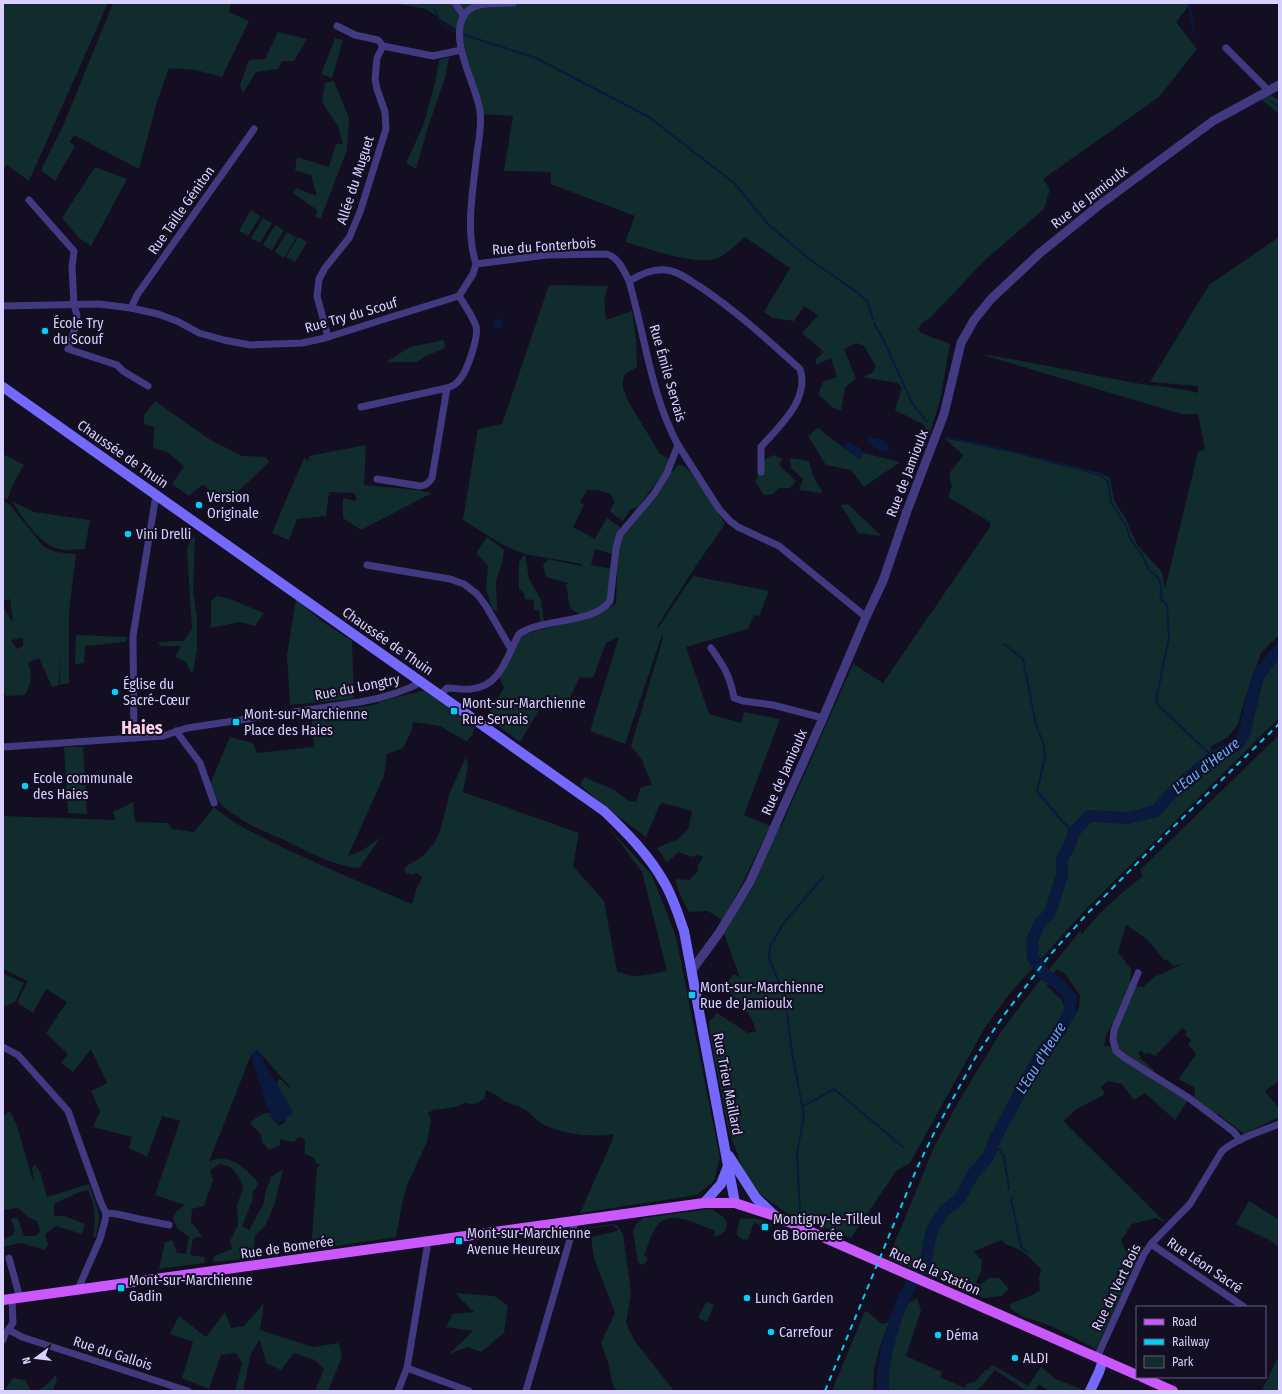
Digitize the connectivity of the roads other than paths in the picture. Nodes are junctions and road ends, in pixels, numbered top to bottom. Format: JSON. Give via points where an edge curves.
{"nodes":[{"id":1,"x":455,"y":3,"type":"edge"},
{"id":2,"x":513,"y":3,"type":"edge"},
{"id":3,"x":464,"y":16,"type":"junction"},
{"id":4,"x":337,"y":26,"type":"dead end"},
{"id":5,"x":383,"y":46,"type":"junction"},
{"id":6,"x":1226,"y":48,"type":"dead end"},
{"id":7,"x":462,"y":50,"type":"junction"},
{"id":8,"x":1279,"y":85,"type":"edge"},
{"id":9,"x":1269,"y":91,"type":"junction"},
{"id":10,"x":254,"y":129,"type":"dead end"},
{"id":11,"x":29,"y":200,"type":"dead end"},
{"id":12,"x":476,"y":264,"type":"junction"},
{"id":13,"x":629,"y":281,"type":"junction"},
{"id":14,"x":459,"y":296,"type":"junction"},
{"id":15,"x":74,"y":305,"type":"junction"},
{"id":16,"x":3,"y":306,"type":"edge"},
{"id":17,"x":131,"y":308,"type":"junction"},
{"id":18,"x":328,"y":337,"type":"junction"},
{"id":19,"x":148,"y":386,"type":"dead end"},
{"id":20,"x":3,"y":387,"type":"edge"},
{"id":21,"x":448,"y":388,"type":"junction"},
{"id":22,"x":361,"y":407,"type":"dead end"},
{"id":23,"x":678,"y":445,"type":"junction"},
{"id":24,"x":761,"y":472,"type":"dead end"},
{"id":25,"x":377,"y":479,"type":"dead end"},
{"id":26,"x":156,"y":495,"type":"junction"},
{"id":27,"x":367,"y":565,"type":"dead end"},
{"id":28,"x":866,"y":617,"type":"junction"},
{"id":29,"x":511,"y":648,"type":"junction"},
{"id":30,"x":711,"y":648,"type":"dead end"},
{"id":31,"x":422,"y":682,"type":"junction"},
{"id":32,"x":440,"y":695,"type":"junction"},
{"id":33,"x":823,"y":718,"type":"junction"},
{"id":34,"x":176,"y":730,"type":"junction"},
{"id":35,"x":134,"y":738,"type":"junction"},
{"id":36,"x":3,"y":747,"type":"edge"},
{"id":37,"x":214,"y":803,"type":"dead end"},
{"id":38,"x":692,"y":970,"type":"junction"},
{"id":39,"x":1138,"y":973,"type":"dead end"},
{"id":40,"x":3,"y":1047,"type":"edge"},
{"id":41,"x":1279,"y":1124,"type":"edge"},
{"id":42,"x":1240,"y":1140,"type":"junction"},
{"id":43,"x":727,"y":1154,"type":"junction"},
{"id":44,"x":729,"y":1164,"type":"junction"},
{"id":45,"x":704,"y":1203,"type":"junction"},
{"id":46,"x":736,"y":1203,"type":"junction"},
{"id":47,"x":106,"y":1213,"type":"junction"},
{"id":48,"x":775,"y":1216,"type":"junction"},
{"id":49,"x":576,"y":1222,"type":"junction"},
{"id":50,"x":169,"y":1224,"type":"dead end"},
{"id":51,"x":428,"y":1242,"type":"junction"},
{"id":52,"x":1151,"y":1244,"type":"junction"},
{"id":53,"x":9,"y":1258,"type":"dead end"},
{"id":54,"x":78,"y":1289,"type":"junction"},
{"id":55,"x":12,"y":1299,"type":"edge"},
{"id":56,"x":1243,"y":1306,"type":"edge"},
{"id":57,"x":5,"y":1334,"type":"edge"},
{"id":58,"x":1100,"y":1359,"type":"junction"},
{"id":59,"x":407,"y":1368,"type":"junction"},
{"id":60,"x":1136,"y":1375,"type":"edge"},
{"id":61,"x":1144,"y":1378,"type":"edge"},
{"id":62,"x":188,"y":1391,"type":"edge"},
{"id":63,"x":398,"y":1391,"type":"edge"},
{"id":64,"x":469,"y":1391,"type":"edge"},
{"id":65,"x":526,"y":1391,"type":"edge"},
{"id":66,"x":1090,"y":1391,"type":"edge"},
{"id":67,"x":1173,"y":1391,"type":"edge"}],
"edges":[{"from":1,"to":3,"type":"street"},
{"from":2,"to":3,"type":"street","via":[[481,5],[469,10]]},
{"from":3,"to":7,"type":"street","name":"Rue du Fonterbois","via":[[460,32]]},
{"from":4,"to":5,"type":"street","via":[[355,35],[378,40]]},
{"from":5,"to":7,"type":"street","via":[[433,56]]},
{"from":5,"to":18,"type":"street","name":"Allée du Muguet","via":[[377,58],[376,79],[385,112],[386,129],[360,212],[349,238],[319,278],[317,296]]},
{"from":6,"to":9,"type":"street"},
{"from":7,"to":12,"type":"street","name":"Rue du Fonterbois","via":[[480,119],[470,233],[471,249]]},
{"from":8,"to":9,"type":"street","name":"Rue de Jamioulx"},
{"from":9,"to":28,"type":"street","name":"Rue de Jamioulx","via":[[1212,121],[1098,206],[1040,253],[991,299],[974,320],[961,342],[944,414],[883,581]]},
{"from":10,"to":17,"type":"street","name":"Rue Taille Géniton","via":[[137,295]]},
{"from":11,"to":15,"type":"street","via":[[74,251]]},
{"from":12,"to":13,"type":"street","name":"Rue du Fonterbois","via":[[547,255],[607,254],[618,261]]},
{"from":12,"to":14,"type":"street","via":[[473,274]]},
{"from":13,"to":23,"type":"street","name":"Rue Émile Servais","via":[[659,398]]},
{"from":13,"to":24,"type":"street","via":[[660,270],[679,274],[719,300],[800,369],[801,388],[795,406],[761,447]]},
{"from":14,"to":18,"type":"street","name":"Rue Try du Scouf"},
{"from":14,"to":21,"type":"street","via":[[476,327],[476,338],[464,374],[455,385]]},
{"from":15,"to":16,"type":"street","name":"Rue Try du Scouf"},
{"from":15,"to":17,"type":"street","name":"Rue Try du Scouf","via":[[99,304]]},
{"from":15,"to":19,"type":"street","via":[[77,314],[68,349],[117,365]]},
{"from":17,"to":18,"type":"street","name":"Rue Try du Scouf","via":[[161,315],[218,338],[250,345],[302,343]]},
{"from":20,"to":26,"type":"main road","name":"Chaussée de Thuin"},
{"from":21,"to":22,"type":"street"},
{"from":21,"to":25,"type":"street","via":[[430,482],[420,486]]},
{"from":23,"to":28,"type":"street","name":"Rue Émile Servais","via":[[719,509],[730,521],[778,546]]},
{"from":23,"to":29,"type":"street","via":[[667,473],[654,494],[618,539],[609,603],[600,610],[583,616],[524,631],[519,634]]},
{"from":26,"to":31,"type":"main road","name":"Chaussée de Thuin"},
{"from":26,"to":35,"type":"street","via":[[133,636]]},
{"from":27,"to":29,"type":"street","via":[[450,578],[464,584],[477,594],[486,606]]},
{"from":28,"to":33,"type":"street","name":"Rue de Jamioulx"},
{"from":29,"to":32,"type":"street","via":[[499,674],[492,682],[472,689],[447,688]]},
{"from":30,"to":33,"type":"street","via":[[728,673],[734,698]]},
{"from":31,"to":32,"type":"main road","name":"Chaussée de Thuin"},
{"from":31,"to":34,"type":"street","name":"Rue du Longtry","via":[[409,689],[360,702]]},
{"from":32,"to":38,"type":"main road","name":"Chaussée de Thuin","via":[[604,811],[624,830],[654,866],[674,903],[684,931]]},
{"from":33,"to":38,"type":"street","name":"Rue de Jamioulx","via":[[750,882],[719,933]]},
{"from":34,"to":35,"type":"street","name":"Rue du Longtry","via":[[163,736]]},
{"from":34,"to":37,"type":"street","via":[[200,763]]},
{"from":35,"to":36,"type":"street","name":"Rue du Longtry"},
{"from":38,"to":43,"type":"main road","name":"Rue Trieu Maillard"},
{"from":39,"to":42,"type":"street","via":[[1114,1030],[1116,1051],[1189,1098],[1234,1132]]},
{"from":40,"to":47,"type":"street","via":[[18,1054],[68,1111]]},
{"from":41,"to":42,"type":"street","name":"Rue du Vert Bois"},
{"from":42,"to":52,"type":"street","name":"Rue du Vert Bois","via":[[1222,1151],[1190,1204]]},
{"from":43,"to":44,"type":"main road","name":"Rue Trieu Maillard"},
{"from":43,"to":48,"type":"main road","via":[[756,1198]]},
{"from":44,"to":45,"type":"main road","via":[[721,1184]]},
{"from":44,"to":46,"type":"main road","name":"Rue Trieu Maillard"},
{"from":45,"to":46,"type":"main road","name":"Rue de la Station"},
{"from":45,"to":49,"type":"main road","name":"Rue de la Station"},
{"from":46,"to":48,"type":"main road","name":"Rue de la Station"},
{"from":47,"to":50,"type":"street"},
{"from":47,"to":54,"type":"street","via":[[100,1239]]},
{"from":48,"to":58,"type":"main road","name":"Rue de la Station"},
{"from":49,"to":51,"type":"main road","name":"Rue de Bomerée"},
{"from":49,"to":65,"type":"street"},
{"from":51,"to":54,"type":"main road","name":"Rue de Bomerée"},
{"from":51,"to":59,"type":"street"},
{"from":52,"to":56,"type":"street","name":"Rue Léon Sacré"},
{"from":52,"to":58,"type":"street","name":"Rue du Vert Bois","via":[[1144,1254]]},
{"from":53,"to":55,"type":"street"},
{"from":54,"to":55,"type":"main road","name":"Rue de Bomerée"},
{"from":55,"to":57,"type":"street","via":[[13,1323]]},
{"from":57,"to":62,"type":"street","name":"Rue du Gallois","via":[[22,1337]]},
{"from":58,"to":60,"type":"main road","name":"Rue de la Station"},
{"from":58,"to":66,"type":"main road","via":[[1099,1372]]},
{"from":59,"to":63,"type":"street"},
{"from":59,"to":64,"type":"street"},
{"from":61,"to":67,"type":"main road"}]}
